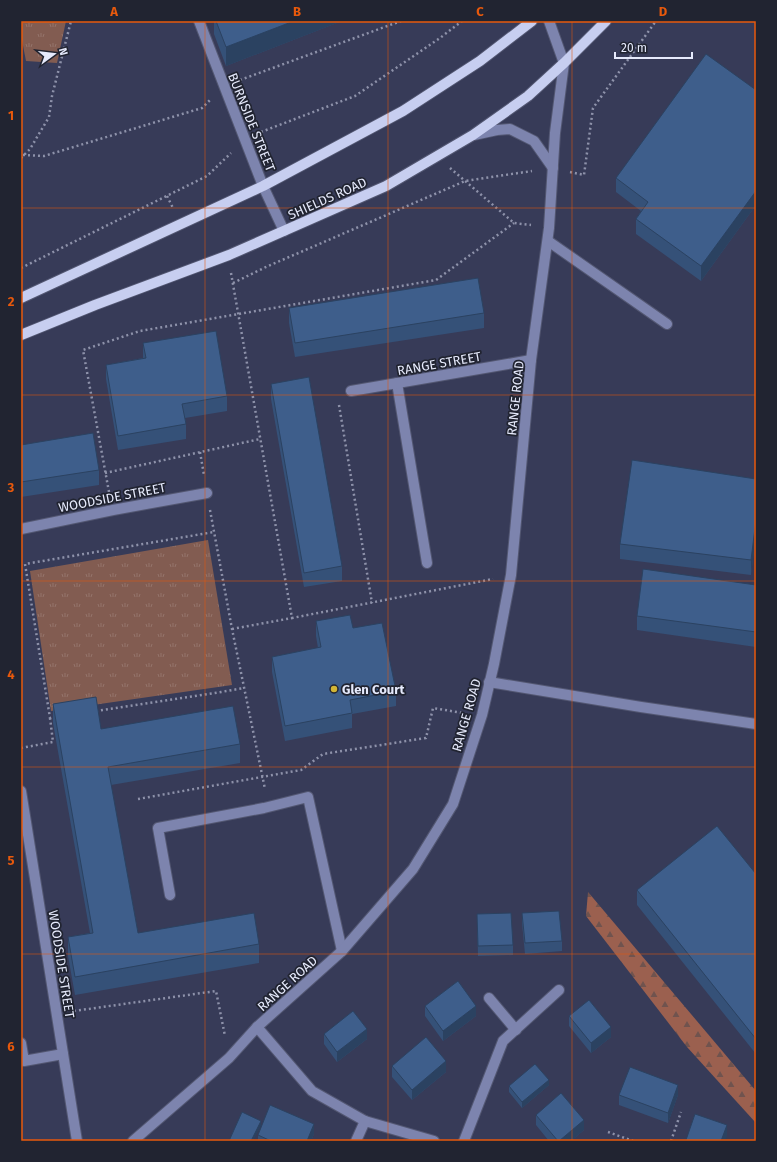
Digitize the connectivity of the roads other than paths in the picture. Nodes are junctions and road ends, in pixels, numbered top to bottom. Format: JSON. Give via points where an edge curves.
{"nodes":[{"id":1,"x":199,"y":21,"type":"edge"},
{"id":2,"x":532,"y":21,"type":"edge"},
{"id":3,"x":549,"y":21,"type":"edge"},
{"id":4,"x":606,"y":21,"type":"edge"},
{"id":5,"x":564,"y":63,"type":"junction"},
{"id":6,"x":473,"y":135,"type":"junction"},
{"id":7,"x":553,"y":168,"type":"junction"},
{"id":8,"x":263,"y":186,"type":"junction"},
{"id":9,"x":284,"y":231,"type":"junction"},
{"id":10,"x":548,"y":241,"type":"junction"},
{"id":11,"x":21,"y":298,"type":"edge"},
{"id":12,"x":668,"y":324,"type":"dead end"},
{"id":13,"x":21,"y":335,"type":"edge"},
{"id":14,"x":531,"y":360,"type":"junction"},
{"id":15,"x":397,"y":383,"type":"junction"},
{"id":16,"x":351,"y":391,"type":"road end"},
{"id":17,"x":207,"y":492,"type":"road end"},
{"id":18,"x":21,"y":528,"type":"edge"},
{"id":19,"x":427,"y":563,"type":"dead end"},
{"id":20,"x":489,"y":682,"type":"junction"},
{"id":21,"x":756,"y":724,"type":"edge"},
{"id":22,"x":21,"y":796,"type":"edge"},
{"id":23,"x":170,"y":895,"type":"dead end"},
{"id":24,"x":342,"y":951,"type":"junction"},
{"id":25,"x":559,"y":990,"type":"dead end"},
{"id":26,"x":489,"y":998,"type":"dead end"},
{"id":27,"x":258,"y":1027,"type":"junction"},
{"id":28,"x":516,"y":1030,"type":"junction"},
{"id":29,"x":21,"y":1043,"type":"edge"},
{"id":30,"x":63,"y":1054,"type":"junction"},
{"id":31,"x":364,"y":1121,"type":"junction"},
{"id":32,"x":77,"y":1141,"type":"edge"},
{"id":33,"x":132,"y":1141,"type":"edge"},
{"id":34,"x":356,"y":1141,"type":"edge"},
{"id":35,"x":434,"y":1141,"type":"edge"},
{"id":36,"x":464,"y":1141,"type":"edge"}],
"edges":[{"from":1,"to":8,"type":"street","name":"BURNSIDE STREET"},
{"from":2,"to":8,"type":"main road","via":[[480,61],[403,111]]},
{"from":3,"to":5,"type":"street","name":"RANGE ROAD"},
{"from":4,"to":5,"type":"main road","name":"SHIELDS ROAD"},
{"from":5,"to":6,"type":"main road","name":"SHIELDS ROAD","via":[[528,96]]},
{"from":5,"to":7,"type":"street","name":"RANGE ROAD"},
{"from":6,"to":7,"type":"street","via":[[510,129],[534,141]]},
{"from":6,"to":9,"type":"main road","name":"SHIELDS ROAD","via":[[386,186]]},
{"from":7,"to":10,"type":"street","name":"RANGE ROAD"},
{"from":8,"to":9,"type":"street","name":"BURNSIDE STREET"},
{"from":8,"to":11,"type":"main road"},
{"from":9,"to":13,"type":"main road","name":"SHIELDS ROAD","via":[[229,255]]},
{"from":10,"to":12,"type":"street"},
{"from":10,"to":14,"type":"street","name":"RANGE ROAD"},
{"from":14,"to":15,"type":"street","name":"RANGE STREET"},
{"from":14,"to":20,"type":"street","name":"RANGE ROAD","via":[[511,575]]},
{"from":15,"to":16,"type":"street","name":"RANGE STREET"},
{"from":15,"to":19,"type":"street"},
{"from":17,"to":18,"type":"street","name":"WOODSIDE STREET"},
{"from":20,"to":21,"type":"street","via":[[641,708]]},
{"from":20,"to":24,"type":"street","name":"RANGE ROAD","via":[[482,715],[453,804],[412,869]]},
{"from":22,"to":30,"type":"street","name":"WOODSIDE STREET"},
{"from":23,"to":24,"type":"street","via":[[158,828],[308,797]]},
{"from":24,"to":27,"type":"street","name":"RANGE ROAD"},
{"from":25,"to":28,"type":"street"},
{"from":26,"to":28,"type":"street"},
{"from":27,"to":31,"type":"street","via":[[312,1091]]},
{"from":27,"to":33,"type":"street","name":"RANGE ROAD","via":[[229,1058]]},
{"from":28,"to":36,"type":"street","via":[[503,1041]]},
{"from":29,"to":30,"type":"street","via":[[24,1061]]},
{"from":30,"to":32,"type":"street","name":"WOODSIDE STREET"},
{"from":31,"to":34,"type":"street"},
{"from":31,"to":35,"type":"street"}]}
